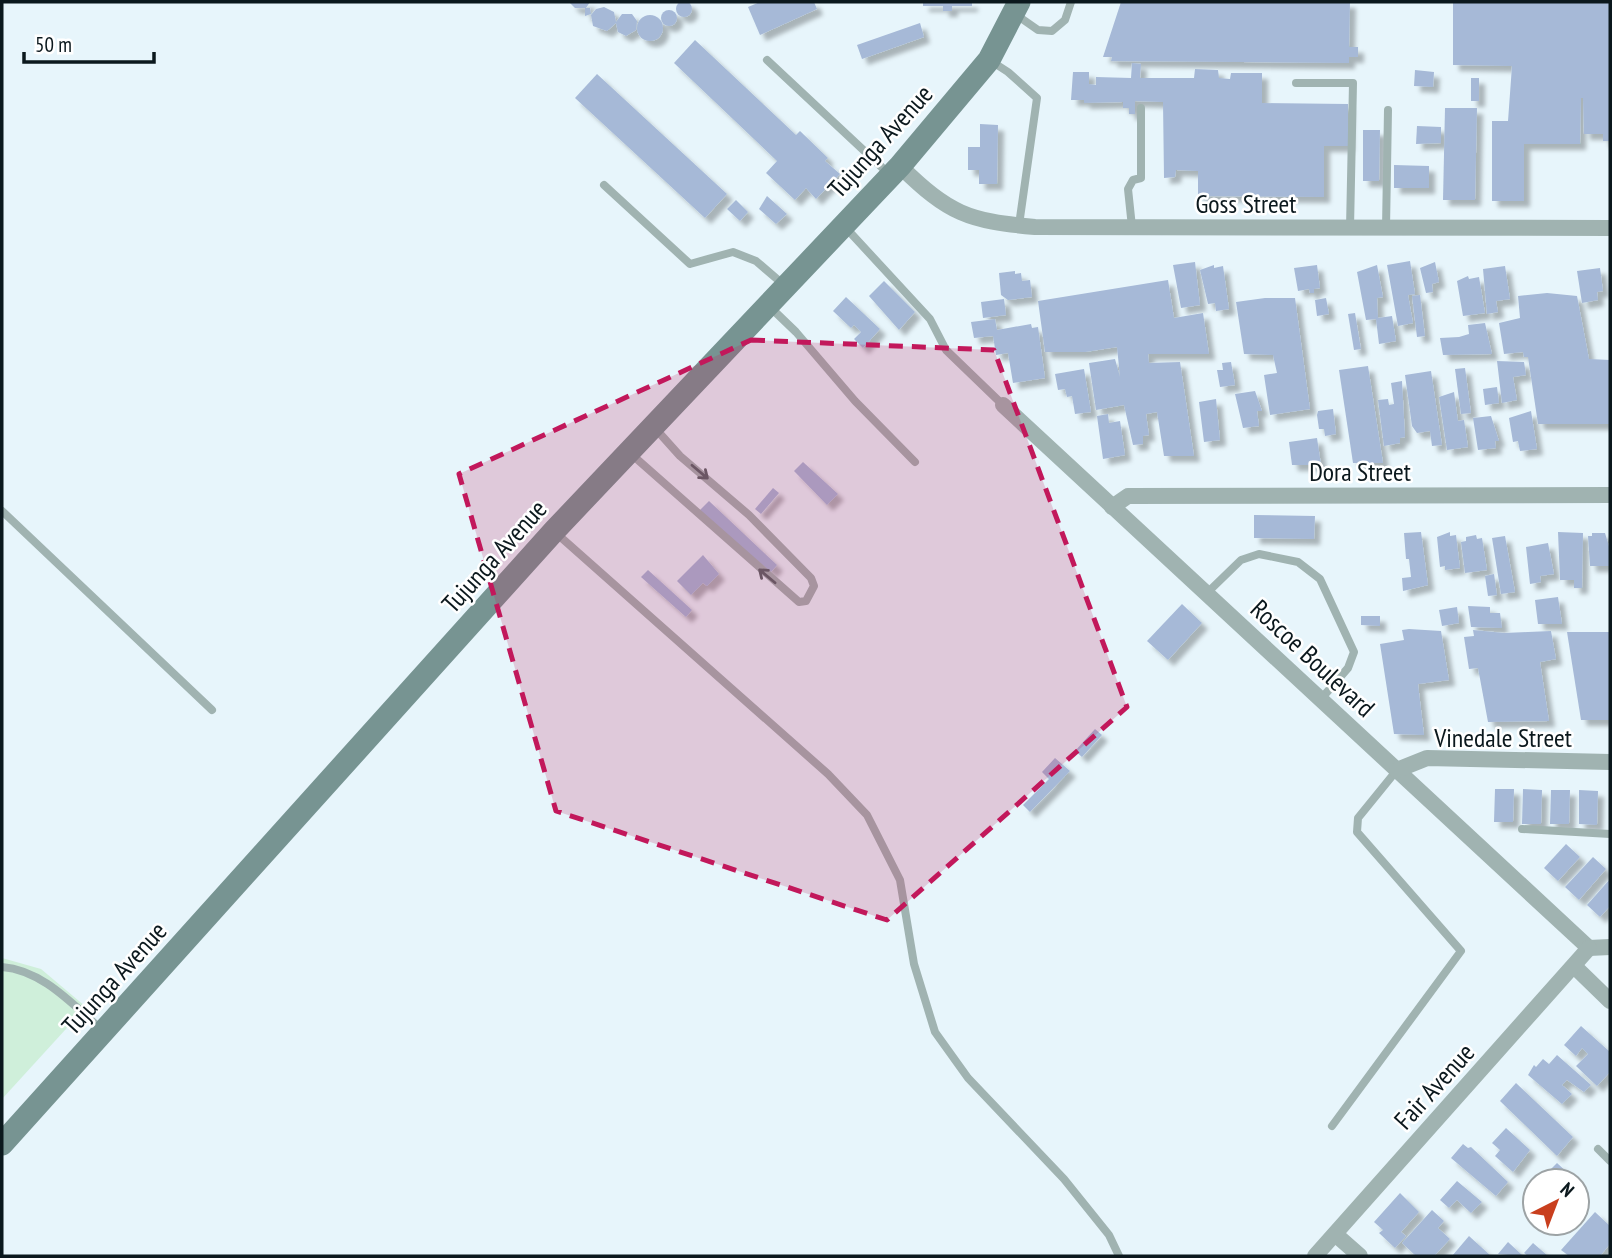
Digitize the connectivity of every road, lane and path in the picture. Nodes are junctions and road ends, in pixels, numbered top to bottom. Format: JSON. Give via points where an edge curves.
{"nodes":[{"id":1,"x":1071,"y":2,"type":"edge"},
{"id":2,"x":1017,"y":8,"type":"edge"},
{"id":3,"x":766,"y":60,"type":"dead end"},
{"id":4,"x":989,"y":60,"type":"junction"},
{"id":5,"x":1296,"y":83,"type":"dead end"},
{"id":6,"x":1141,"y":108,"type":"dead end"},
{"id":7,"x":1388,"y":110,"type":"dead end"},
{"id":8,"x":895,"y":171,"type":"junction"},
{"id":9,"x":604,"y":185,"type":"dead end"},
{"id":10,"x":842,"y":224,"type":"junction"},
{"id":11,"x":1019,"y":225,"type":"junction"},
{"id":12,"x":1132,"y":227,"type":"junction"},
{"id":13,"x":1350,"y":228,"type":"junction"},
{"id":14,"x":1386,"y":228,"type":"junction"},
{"id":15,"x":1610,"y":228,"type":"edge"},
{"id":16,"x":784,"y":285,"type":"junction"},
{"id":17,"x":767,"y":304,"type":"junction"},
{"id":18,"x":1003,"y":405,"type":"joint"},
{"id":19,"x":652,"y":425,"type":"junction"},
{"id":20,"x":628,"y":452,"type":"junction"},
{"id":21,"x":915,"y":462,"type":"dead end"},
{"id":22,"x":1610,"y":495,"type":"edge"},
{"id":23,"x":1112,"y":507,"type":"junction"},
{"id":24,"x":2,"y":511,"type":"edge"},
{"id":25,"x":554,"y":531,"type":"junction"},
{"id":26,"x":1207,"y":593,"type":"junction"},
{"id":27,"x":1321,"y":699,"type":"junction"},
{"id":28,"x":212,"y":710,"type":"dead end"},
{"id":29,"x":1610,"y":762,"type":"edge"},
{"id":30,"x":1397,"y":771,"type":"junction"},
{"id":31,"x":1522,"y":830,"type":"dead end"},
{"id":32,"x":1610,"y":834,"type":"edge"},
{"id":33,"x":1610,"y":947,"type":"edge"},
{"id":34,"x":1589,"y":948,"type":"junction"},
{"id":35,"x":1574,"y":965,"type":"junction"},
{"id":36,"x":2,"y":967,"type":"edge"},
{"id":37,"x":1610,"y":1001,"type":"edge"},
{"id":38,"x":103,"y":1031,"type":"junction"},
{"id":39,"x":1332,"y":1126,"type":"dead end"},
{"id":40,"x":2,"y":1144,"type":"edge"},
{"id":41,"x":1598,"y":1149,"type":"dead end"},
{"id":42,"x":1610,"y":1161,"type":"edge"},
{"id":43,"x":1335,"y":1234,"type":"junction"},
{"id":44,"x":1119,"y":1256,"type":"edge"},
{"id":45,"x":1315,"y":1256,"type":"edge"},
{"id":46,"x":1360,"y":1256,"type":"edge"}],
"edges":[{"from":1,"to":2,"type":"lane","via":[[1065,20],[1052,31],[1038,30]]},
{"from":2,"to":4,"type":"street","name":"Tujunga Avenue"},
{"from":3,"to":8,"type":"lane"},
{"from":4,"to":8,"type":"street","name":"Tujunga Avenue"},
{"from":4,"to":11,"type":"lane","via":[[1037,98]]},
{"from":5,"to":13,"type":"lane","via":[[1353,83]]},
{"from":6,"to":12,"type":"lane","via":[[1141,178],[1133,180],[1129,189]]},
{"from":7,"to":14,"type":"lane"},
{"from":8,"to":10,"type":"street","name":"Tujunga Avenue"},
{"from":8,"to":11,"type":"street","name":"Goss Street","via":[[953,211],[985,222]]},
{"from":9,"to":16,"type":"lane","via":[[691,264],[733,252],[757,261]]},
{"from":10,"to":16,"type":"street","name":"Tujunga Avenue"},
{"from":10,"to":18,"type":"lane","via":[[919,305],[946,350]]},
{"from":11,"to":12,"type":"street","name":"Goss Street"},
{"from":12,"to":13,"type":"street","name":"Goss Street"},
{"from":13,"to":14,"type":"street","name":"Goss Street"},
{"from":14,"to":15,"type":"street","name":"Goss Street"},
{"from":16,"to":17,"type":"street","name":"Tujunga Avenue"},
{"from":17,"to":19,"type":"street","name":"Tujunga Avenue"},
{"from":17,"to":21,"type":"lane"},
{"from":18,"to":23,"type":"street","name":"Roscoe Boulevard"},
{"from":19,"to":20,"type":"street","name":"Tujunga Avenue"},
{"from":19,"to":20,"type":"lane","one_way":true,"via":[[811,578],[814,586],[806,601],[799,602],[764,574]]},
{"from":20,"to":25,"type":"street","name":"Tujunga Avenue"},
{"from":22,"to":23,"type":"street","name":"Dora Street","via":[[1128,496]]},
{"from":23,"to":26,"type":"street","name":"Roscoe Boulevard"},
{"from":24,"to":28,"type":"lane"},
{"from":25,"to":38,"type":"street","name":"Tujunga Avenue"},
{"from":25,"to":44,"type":"lane","via":[[818,765],[867,815],[900,880],[914,964],[935,1032],[968,1078],[1064,1179],[1110,1236]]},
{"from":26,"to":27,"type":"street","name":"Roscoe Boulevard"},
{"from":26,"to":27,"type":"lane","via":[[1241,560],[1259,554],[1298,562],[1320,579],[1354,652],[1348,668]]},
{"from":27,"to":30,"type":"street","name":"Roscoe Boulevard"},
{"from":29,"to":30,"type":"street","name":"Vinedale Street","via":[[1427,758]]},
{"from":30,"to":34,"type":"street","name":"Roscoe Boulevard"},
{"from":30,"to":39,"type":"lane","via":[[1358,818],[1357,832],[1461,951]]},
{"from":31,"to":32,"type":"lane"},
{"from":33,"to":34,"type":"street"},
{"from":34,"to":35,"type":"street","name":"Fair Avenue"},
{"from":35,"to":37,"type":"street"},
{"from":35,"to":43,"type":"street","name":"Fair Avenue"},
{"from":36,"to":38,"type":"lane","via":[[18,968],[47,983]]},
{"from":38,"to":40,"type":"street","name":"Tujunga Avenue"},
{"from":41,"to":42,"type":"lane"},
{"from":43,"to":45,"type":"street","name":"Fair Avenue"},
{"from":43,"to":46,"type":"street"}]}
